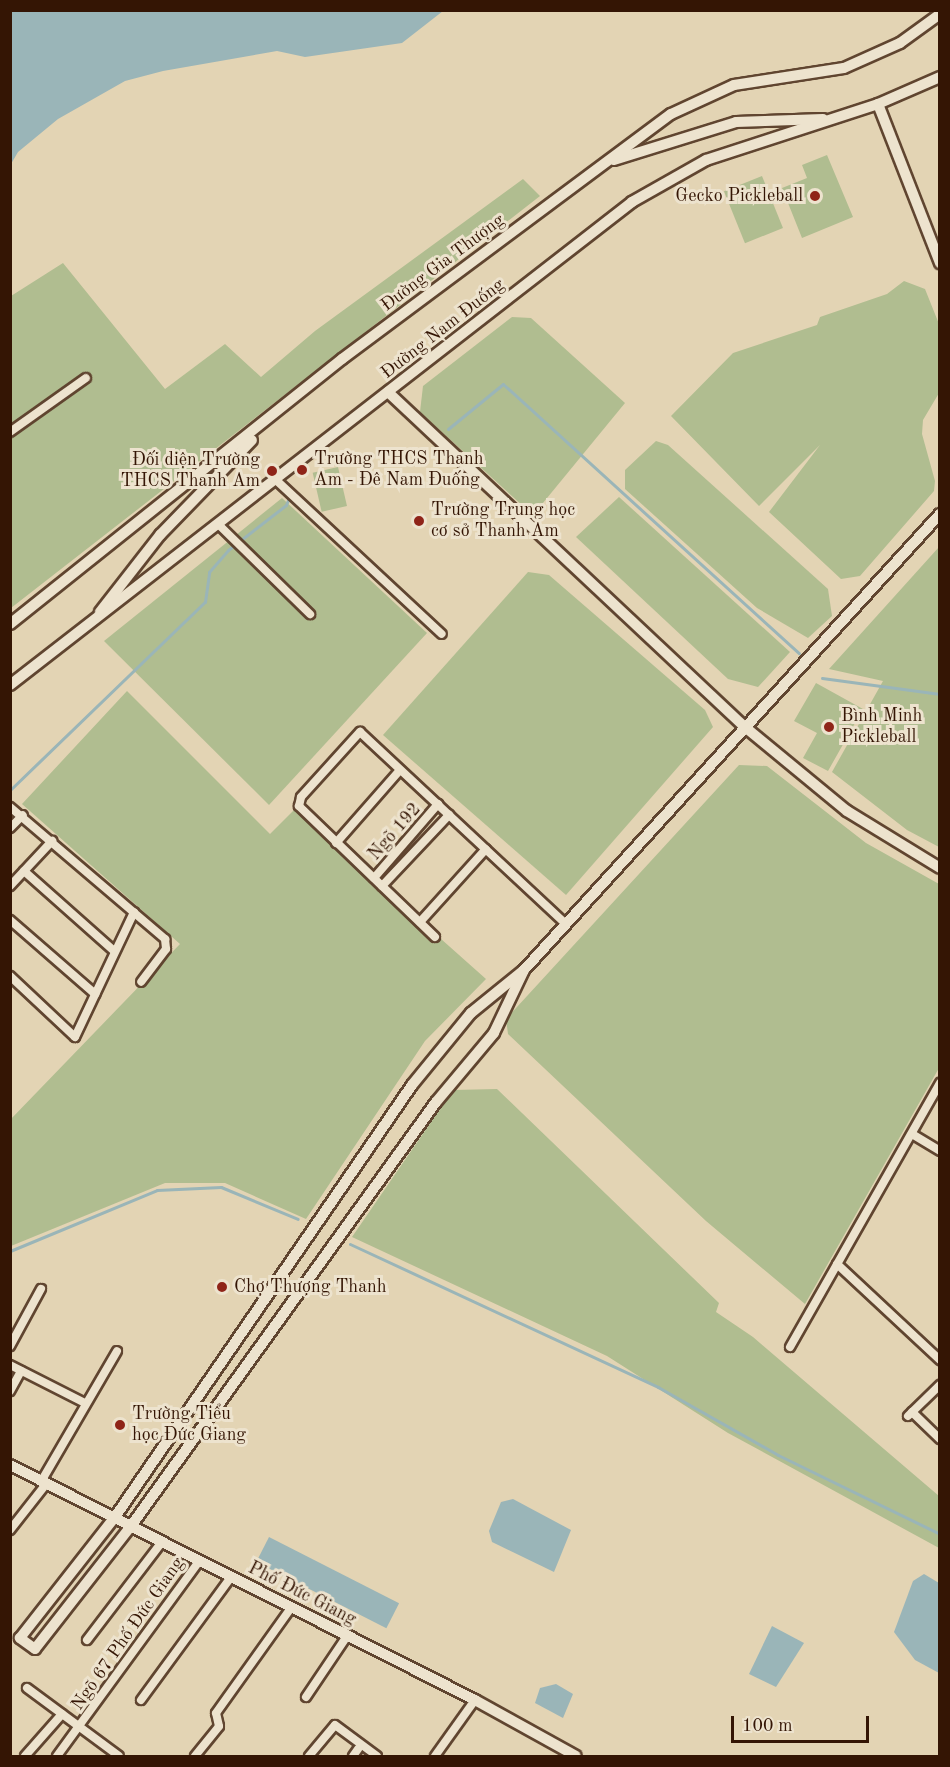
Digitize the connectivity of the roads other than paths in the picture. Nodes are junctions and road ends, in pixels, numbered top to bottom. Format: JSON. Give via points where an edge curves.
{"nodes":[{"id":1,"x":939,"y":14,"type":"edge"},
{"id":2,"x":939,"y":69,"type":"edge"},
{"id":3,"x":939,"y":77,"type":"edge"},
{"id":4,"x":929,"y":82,"type":"junction"},
{"id":5,"x":878,"y":104,"type":"junction"},
{"id":6,"x":836,"y":118,"type":"junction"},
{"id":7,"x":605,"y":163,"type":"junction"},
{"id":8,"x":939,"y":263,"type":"edge"},
{"id":9,"x":86,"y":378,"type":"dead end"},
{"id":10,"x":388,"y":392,"type":"junction"},
{"id":11,"x":290,"y":401,"type":"junction"},
{"id":12,"x":10,"y":432,"type":"edge"},
{"id":13,"x":276,"y":480,"type":"junction"},
{"id":14,"x":939,"y":514,"type":"edge"},
{"id":15,"x":218,"y":524,"type":"junction"},
{"id":16,"x":310,"y":614,"type":"dead end"},
{"id":17,"x":92,"y":622,"type":"junction"},
{"id":18,"x":10,"y":624,"type":"edge"},
{"id":19,"x":442,"y":633,"type":"dead end"},
{"id":20,"x":10,"y":685,"type":"edge"},
{"id":21,"x":745,"y":727,"type":"junction"},
{"id":22,"x":400,"y":770,"type":"junction"},
{"id":23,"x":438,"y":804,"type":"junction"},
{"id":24,"x":10,"y":807,"type":"edge"},
{"id":25,"x":449,"y":814,"type":"junction"},
{"id":26,"x":23,"y":815,"type":"junction"},
{"id":27,"x":10,"y":828,"type":"edge"},
{"id":28,"x":52,"y":841,"type":"junction"},
{"id":29,"x":336,"y":843,"type":"junction"},
{"id":30,"x":486,"y":849,"type":"junction"},
{"id":31,"x":939,"y":868,"type":"edge"},
{"id":32,"x":24,"y":871,"type":"junction"},
{"id":33,"x":374,"y":878,"type":"junction"},
{"id":34,"x":10,"y":886,"type":"edge"},
{"id":35,"x":382,"y":886,"type":"junction"},
{"id":36,"x":134,"y":912,"type":"junction"},
{"id":37,"x":10,"y":920,"type":"edge"},
{"id":38,"x":420,"y":922,"type":"junction"},
{"id":39,"x":566,"y":924,"type":"junction"},
{"id":40,"x":435,"y":937,"type":"dead end"},
{"id":41,"x":113,"y":950,"type":"junction"},
{"id":42,"x":524,"y":970,"type":"junction"},
{"id":43,"x":10,"y":976,"type":"edge"},
{"id":44,"x":141,"y":982,"type":"dead end"},
{"id":45,"x":95,"y":994,"type":"junction"},
{"id":46,"x":939,"y":1083,"type":"edge"},
{"id":47,"x":912,"y":1134,"type":"junction"},
{"id":48,"x":939,"y":1151,"type":"edge"},
{"id":49,"x":837,"y":1264,"type":"junction"},
{"id":50,"x":41,"y":1289,"type":"dead end"},
{"id":51,"x":10,"y":1346,"type":"edge"},
{"id":52,"x":790,"y":1347,"type":"dead end"},
{"id":53,"x":117,"y":1351,"type":"dead end"},
{"id":54,"x":939,"y":1360,"type":"edge"},
{"id":55,"x":10,"y":1365,"type":"edge"},
{"id":56,"x":21,"y":1371,"type":"junction"},
{"id":57,"x":939,"y":1386,"type":"edge"},
{"id":58,"x":10,"y":1391,"type":"edge"},
{"id":59,"x":85,"y":1403,"type":"junction"},
{"id":60,"x":939,"y":1439,"type":"edge"},
{"id":61,"x":10,"y":1465,"type":"edge"},
{"id":62,"x":45,"y":1482,"type":"junction"},
{"id":63,"x":115,"y":1517,"type":"junction"},
{"id":64,"x":131,"y":1526,"type":"junction"},
{"id":65,"x":10,"y":1530,"type":"edge"},
{"id":66,"x":162,"y":1542,"type":"junction"},
{"id":67,"x":199,"y":1561,"type":"junction"},
{"id":68,"x":231,"y":1577,"type":"junction"},
{"id":69,"x":291,"y":1608,"type":"junction"},
{"id":70,"x":347,"y":1636,"type":"junction"},
{"id":71,"x":87,"y":1640,"type":"dead end"},
{"id":72,"x":27,"y":1688,"type":"dead end"},
{"id":73,"x":306,"y":1697,"type":"dead end"},
{"id":74,"x":141,"y":1700,"type":"dead end"},
{"id":75,"x":475,"y":1700,"type":"junction"},
{"id":76,"x":62,"y":1714,"type":"junction"},
{"id":77,"x":82,"y":1725,"type":"junction"},
{"id":78,"x":358,"y":1749,"type":"dead end"},
{"id":79,"x":25,"y":1756,"type":"edge"},
{"id":80,"x":57,"y":1756,"type":"edge"},
{"id":81,"x":119,"y":1756,"type":"edge"},
{"id":82,"x":195,"y":1756,"type":"edge"},
{"id":83,"x":309,"y":1756,"type":"edge"},
{"id":84,"x":353,"y":1756,"type":"edge"},
{"id":85,"x":376,"y":1756,"type":"edge"},
{"id":86,"x":435,"y":1756,"type":"edge"},
{"id":87,"x":576,"y":1756,"type":"edge"}],
"edges":[{"from":1,"to":7,"type":"main road","name":"Đường Gia Thượng","via":[[900,43],[844,68],[751,81],[692,102]]},
{"from":2,"to":4,"type":"main road"},
{"from":3,"to":4,"type":"main road","name":"Đường Nam Đuống"},
{"from":4,"to":5,"type":"main road","name":"Đường Nam Đuống"},
{"from":5,"to":6,"type":"main road","name":"Đường Nam Đuống"},
{"from":5,"to":8,"type":"main road"},
{"from":6,"to":7,"type":"main road","via":[[736,122]]},
{"from":6,"to":10,"type":"main road","name":"Đường Nam Đuống","via":[[706,160],[632,202]]},
{"from":7,"to":11,"type":"main road","name":"Đường Gia Thượng"},
{"from":9,"to":12,"type":"street"},
{"from":10,"to":13,"type":"main road","name":"Đường Nam Đuống"},
{"from":10,"to":21,"type":"main road"},
{"from":11,"to":17,"type":"main road","via":[[160,535]]},
{"from":11,"to":18,"type":"main road","name":"Đường Gia Thượng"},
{"from":13,"to":15,"type":"main road","name":"Đường Nam Đuống"},
{"from":13,"to":19,"type":"street"},
{"from":14,"to":21,"type":"main road"},
{"from":15,"to":16,"type":"street"},
{"from":15,"to":17,"type":"main road","name":"Đường Nam Đuống"},
{"from":17,"to":20,"type":"main road","name":"Đường Nam Đuống"},
{"from":21,"to":31,"type":"main road","via":[[847,811]]},
{"from":21,"to":39,"type":"main road"},
{"from":22,"to":23,"type":"street"},
{"from":22,"to":29,"type":"street"},
{"from":22,"to":29,"type":"street","via":[[360,732],[301,797],[301,810]]},
{"from":23,"to":25,"type":"street"},
{"from":23,"to":33,"type":"street","name":"Ngõ 192"},
{"from":24,"to":26,"type":"street"},
{"from":25,"to":30,"type":"street"},
{"from":25,"to":35,"type":"street"},
{"from":26,"to":27,"type":"street"},
{"from":26,"to":28,"type":"street"},
{"from":28,"to":32,"type":"street"},
{"from":28,"to":36,"type":"street"},
{"from":29,"to":33,"type":"street"},
{"from":30,"to":38,"type":"street"},
{"from":30,"to":39,"type":"street"},
{"from":32,"to":34,"type":"street"},
{"from":32,"to":41,"type":"street"},
{"from":33,"to":35,"type":"street"},
{"from":35,"to":38,"type":"street"},
{"from":36,"to":41,"type":"street"},
{"from":36,"to":44,"type":"street","via":[[167,943]]},
{"from":37,"to":45,"type":"street"},
{"from":38,"to":40,"type":"street"},
{"from":39,"to":42,"type":"main road"},
{"from":41,"to":45,"type":"street"},
{"from":42,"to":63,"type":"main road","via":[[471,1013],[412,1085]]},
{"from":42,"to":64,"type":"main road","via":[[494,1033],[436,1102]]},
{"from":43,"to":45,"type":"street","via":[[75,1037]]},
{"from":46,"to":47,"type":"street"},
{"from":47,"to":48,"type":"street"},
{"from":47,"to":49,"type":"street"},
{"from":49,"to":52,"type":"street"},
{"from":49,"to":54,"type":"street"},
{"from":50,"to":51,"type":"street"},
{"from":53,"to":59,"type":"street"},
{"from":55,"to":56,"type":"street"},
{"from":56,"to":58,"type":"street"},
{"from":56,"to":59,"type":"street"},
{"from":57,"to":60,"type":"street","via":[[910,1414]]},
{"from":59,"to":62,"type":"street"},
{"from":61,"to":62,"type":"main road","name":"Phố Đức Giang"},
{"from":62,"to":63,"type":"main road","name":"Phố Đức Giang"},
{"from":62,"to":65,"type":"street"},
{"from":63,"to":64,"type":"main road","name":"Phố Đức Giang"},
{"from":63,"to":64,"type":"main road","via":[[20,1638],[35,1649]]},
{"from":64,"to":66,"type":"main road","name":"Phố Đức Giang"},
{"from":66,"to":67,"type":"main road","name":"Phố Đức Giang"},
{"from":66,"to":71,"type":"street"},
{"from":67,"to":68,"type":"main road","name":"Phố Đức Giang"},
{"from":67,"to":77,"type":"street","name":"Ngõ 67 Phố Đức Giang"},
{"from":68,"to":69,"type":"main road","name":"Phố Đức Giang"},
{"from":68,"to":74,"type":"street"},
{"from":69,"to":70,"type":"main road","name":"Phố Đức Giang"},
{"from":69,"to":82,"type":"street","via":[[216,1713],[219,1726]]},
{"from":70,"to":73,"type":"street"},
{"from":70,"to":75,"type":"main road","name":"Phố Đức Giang"},
{"from":72,"to":76,"type":"street"},
{"from":75,"to":86,"type":"street"},
{"from":75,"to":87,"type":"main road","name":"Phố Đức Giang"},
{"from":76,"to":77,"type":"street"},
{"from":76,"to":79,"type":"street"},
{"from":77,"to":80,"type":"street","name":"Ngõ 67 Phố Đức Giang"},
{"from":77,"to":81,"type":"street"},
{"from":78,"to":84,"type":"street"},
{"from":83,"to":85,"type":"street","via":[[335,1725]]}]}
